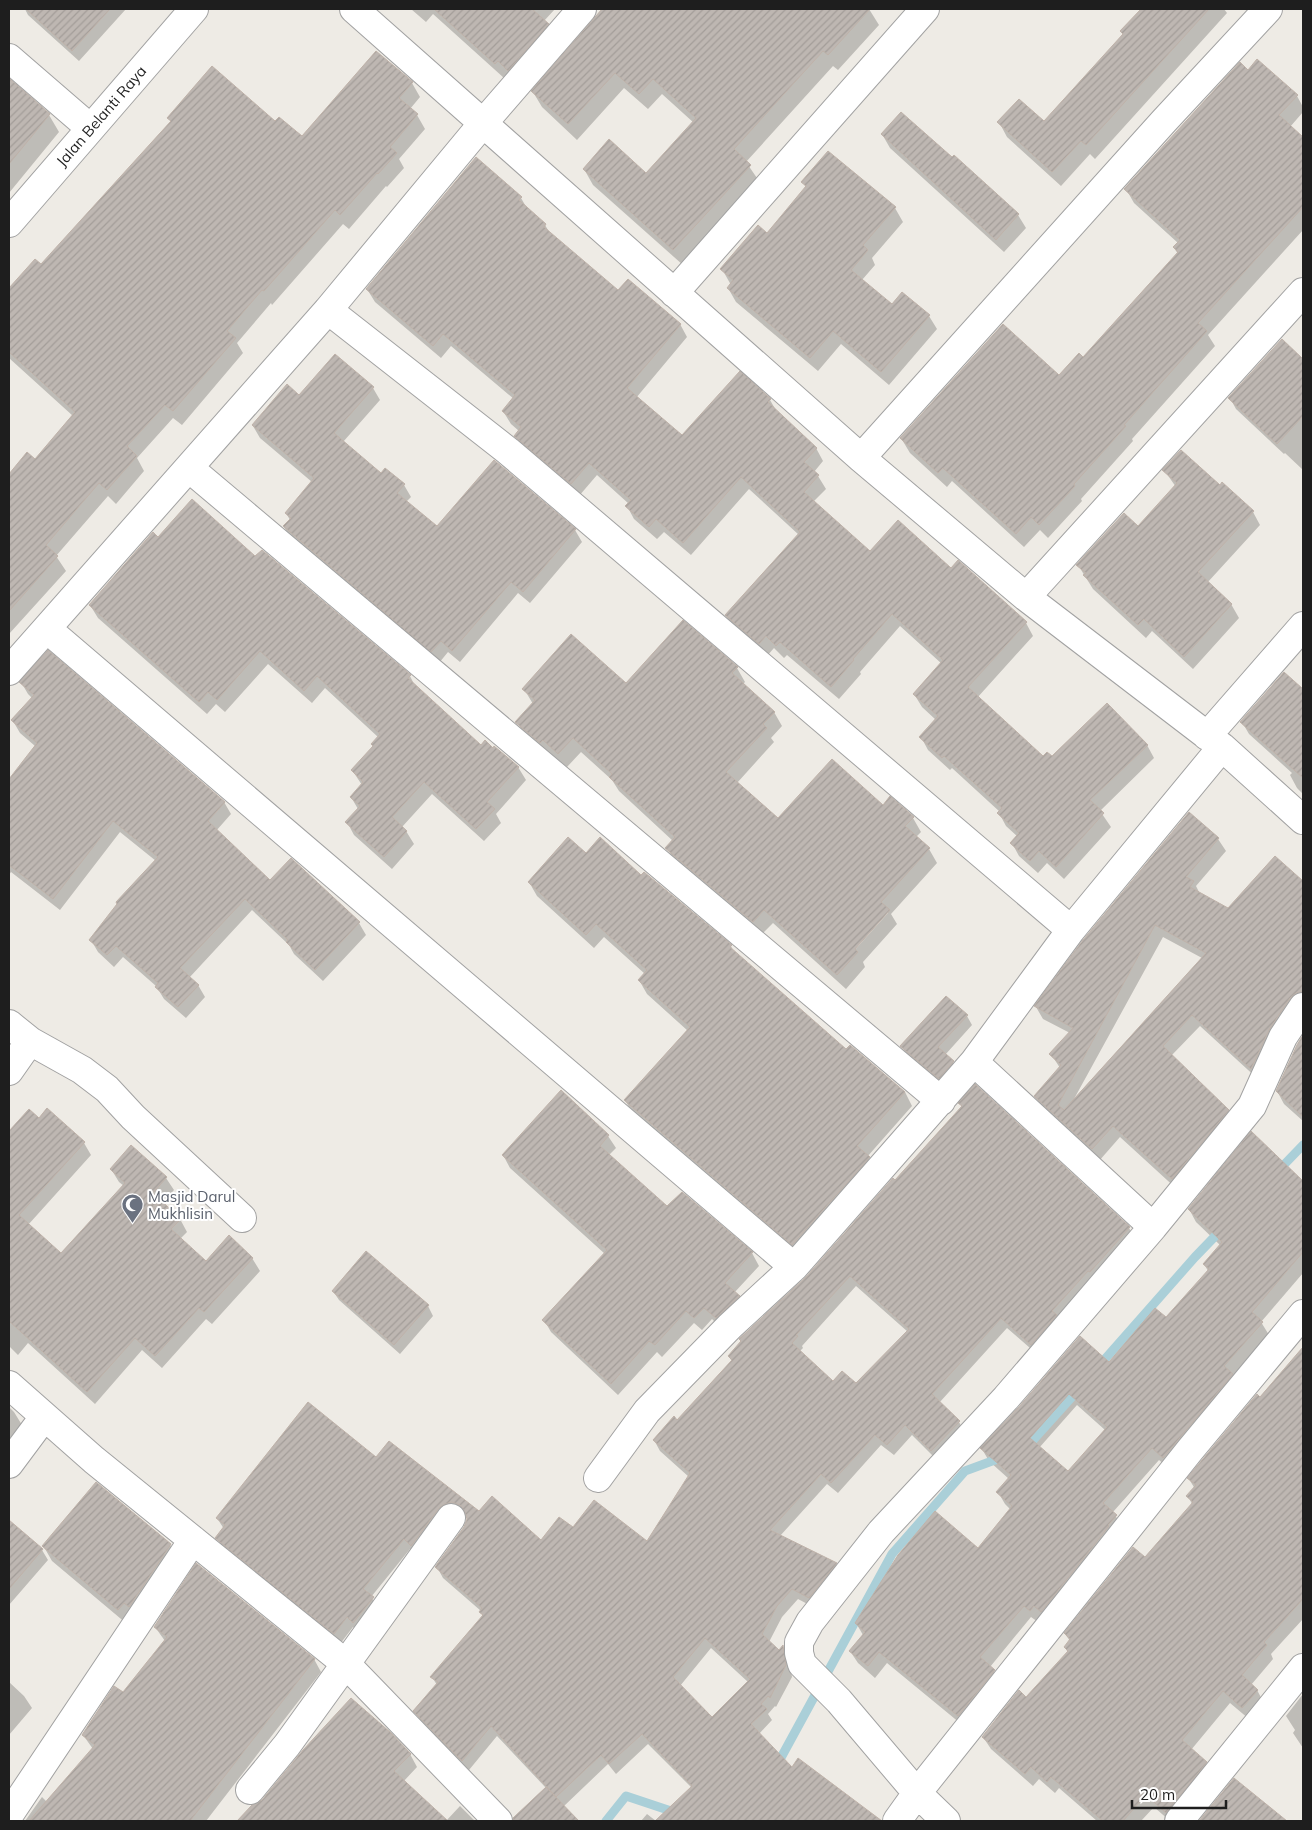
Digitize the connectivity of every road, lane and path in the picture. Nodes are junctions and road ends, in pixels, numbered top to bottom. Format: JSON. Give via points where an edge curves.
{"nodes":[{"id":1,"x":194,"y":9,"type":"edge"},
{"id":2,"x":354,"y":9,"type":"edge"},
{"id":3,"x":582,"y":9,"type":"edge"},
{"id":4,"x":925,"y":9,"type":"edge"},
{"id":5,"x":1268,"y":9,"type":"edge"},
{"id":6,"x":9,"y":58,"type":"edge"},
{"id":7,"x":484,"y":122,"type":"junction"},
{"id":8,"x":90,"y":128,"type":"junction"},
{"id":9,"x":9,"y":223,"type":"edge"},
{"id":10,"x":1303,"y":292,"type":"edge"},
{"id":11,"x":674,"y":293,"type":"junction"},
{"id":12,"x":328,"y":310,"type":"junction"},
{"id":13,"x":861,"y":458,"type":"junction"},
{"id":14,"x":189,"y":468,"type":"junction"},
{"id":15,"x":1026,"y":597,"type":"junction"},
{"id":16,"x":1303,"y":626,"type":"edge"},
{"id":17,"x":47,"y":629,"type":"junction"},
{"id":18,"x":9,"y":671,"type":"edge"},
{"id":19,"x":1215,"y":742,"type":"junction"},
{"id":20,"x":1303,"y":820,"type":"edge"},
{"id":21,"x":1072,"y":930,"type":"junction"},
{"id":22,"x":1303,"y":1007,"type":"edge"},
{"id":23,"x":9,"y":1024,"type":"edge"},
{"id":24,"x":30,"y":1041,"type":"junction"},
{"id":25,"x":974,"y":1062,"type":"junction"},
{"id":26,"x":9,"y":1071,"type":"edge"},
{"id":27,"x":941,"y":1101,"type":"junction"},
{"id":28,"x":242,"y":1218,"type":"dead end"},
{"id":29,"x":1153,"y":1226,"type":"junction"},
{"id":30,"x":794,"y":1267,"type":"junction"},
{"id":31,"x":1303,"y":1314,"type":"edge"},
{"id":32,"x":9,"y":1385,"type":"edge"},
{"id":33,"x":44,"y":1417,"type":"junction"},
{"id":34,"x":9,"y":1464,"type":"edge"},
{"id":35,"x":598,"y":1478,"type":"dead end"},
{"id":36,"x":451,"y":1518,"type":"dead end"},
{"id":37,"x":193,"y":1540,"type":"junction"},
{"id":38,"x":345,"y":1663,"type":"junction"},
{"id":39,"x":1303,"y":1668,"type":"edge"},
{"id":40,"x":250,"y":1790,"type":"dead end"},
{"id":41,"x":916,"y":1793,"type":"junction"},
{"id":42,"x":9,"y":1814,"type":"edge"},
{"id":43,"x":498,"y":1821,"type":"edge"},
{"id":44,"x":898,"y":1821,"type":"edge"},
{"id":45,"x":946,"y":1821,"type":"edge"},
{"id":46,"x":1179,"y":1821,"type":"edge"}],
"edges":[{"from":1,"to":8,"type":"street","name":"Jalan Belanti Raya"},
{"from":2,"to":7,"type":"street"},
{"from":3,"to":7,"type":"street"},
{"from":4,"to":11,"type":"street"},
{"from":5,"to":13,"type":"street"},
{"from":6,"to":8,"type":"street"},
{"from":7,"to":11,"type":"street"},
{"from":7,"to":12,"type":"street"},
{"from":8,"to":9,"type":"street","name":"Jalan Belanti Raya"},
{"from":10,"to":15,"type":"street"},
{"from":11,"to":13,"type":"street"},
{"from":12,"to":14,"type":"street"},
{"from":12,"to":21,"type":"street","via":[[508,451]]},
{"from":13,"to":15,"type":"street"},
{"from":14,"to":17,"type":"street"},
{"from":14,"to":27,"type":"street"},
{"from":15,"to":19,"type":"street"},
{"from":16,"to":19,"type":"street","via":[[1240,696]]},
{"from":17,"to":18,"type":"street"},
{"from":17,"to":30,"type":"street"},
{"from":19,"to":20,"type":"street"},
{"from":19,"to":21,"type":"street"},
{"from":21,"to":25,"type":"street"},
{"from":22,"to":29,"type":"street","via":[[1283,1037],[1252,1106]]},
{"from":23,"to":24,"type":"street"},
{"from":24,"to":26,"type":"street"},
{"from":24,"to":28,"type":"street","via":[[82,1070],[107,1089]]},
{"from":25,"to":27,"type":"street"},
{"from":25,"to":29,"type":"street"},
{"from":27,"to":30,"type":"street"},
{"from":29,"to":41,"type":"street","via":[[1006,1398],[881,1532],[810,1622],[799,1642],[802,1664],[839,1701]]},
{"from":30,"to":35,"type":"street","via":[[730,1326],[647,1411]]},
{"from":31,"to":41,"type":"street"},
{"from":32,"to":33,"type":"street"},
{"from":33,"to":34,"type":"street"},
{"from":33,"to":37,"type":"street"},
{"from":36,"to":38,"type":"street"},
{"from":37,"to":38,"type":"street"},
{"from":37,"to":42,"type":"street"},
{"from":38,"to":40,"type":"street","via":[[287,1745]]},
{"from":38,"to":43,"type":"street"},
{"from":39,"to":46,"type":"street"},
{"from":41,"to":44,"type":"street"},
{"from":41,"to":45,"type":"street"}]}
